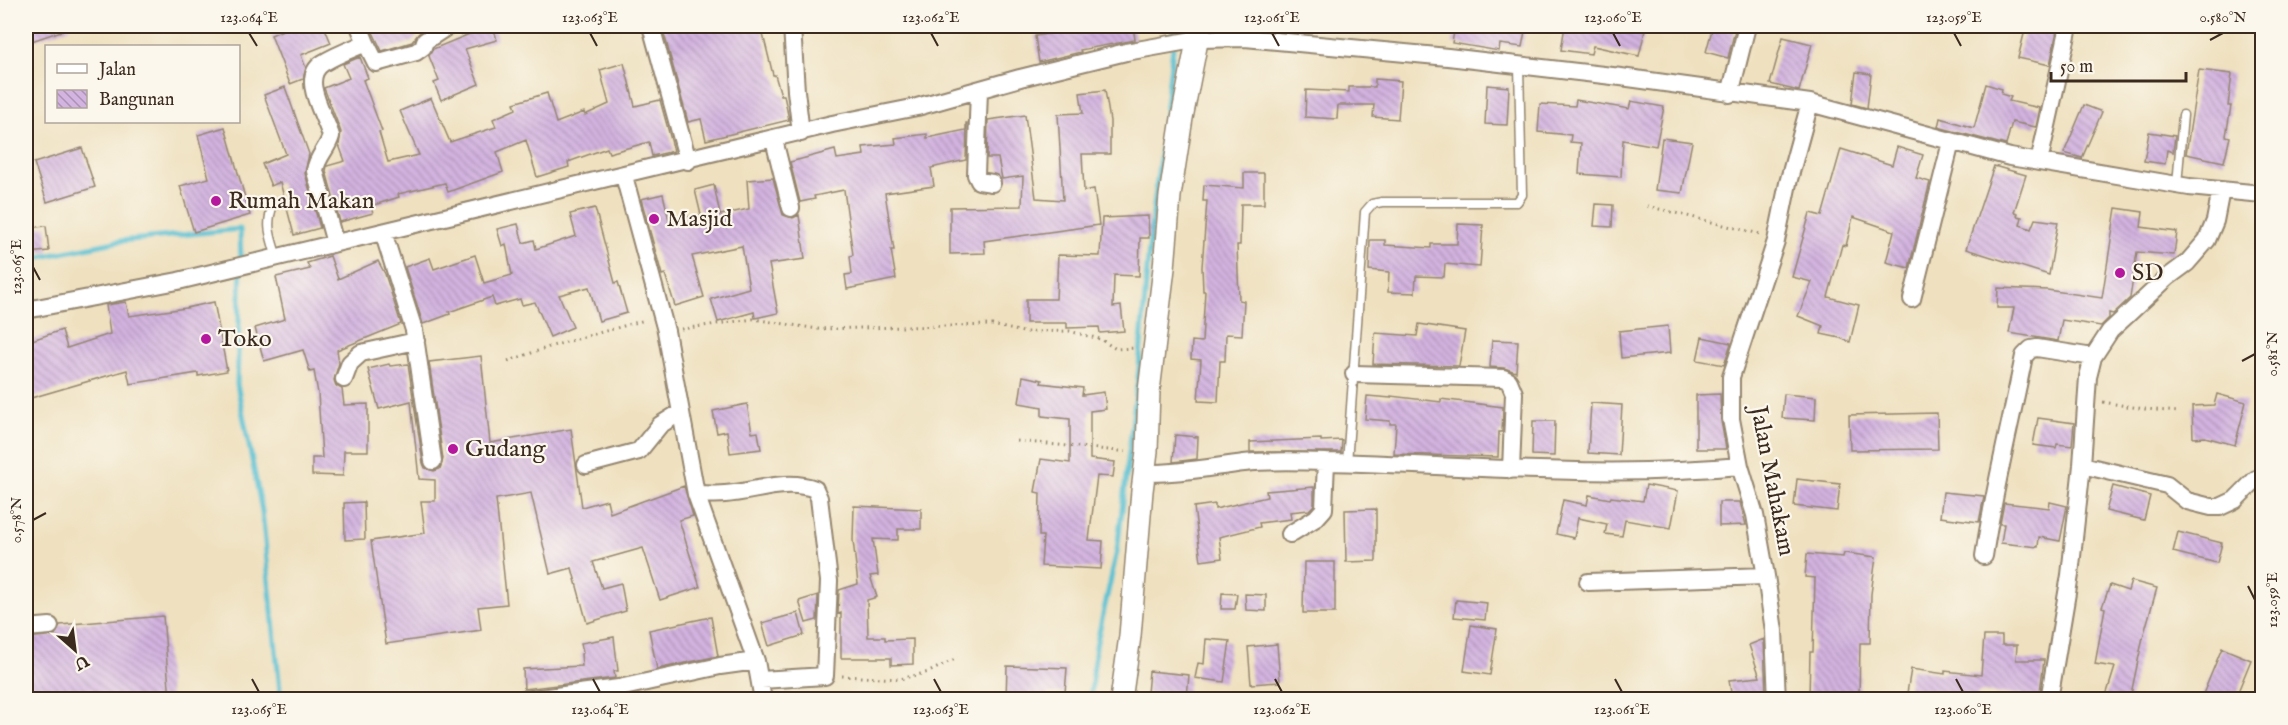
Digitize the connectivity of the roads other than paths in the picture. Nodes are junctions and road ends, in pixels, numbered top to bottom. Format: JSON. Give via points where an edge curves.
{"nodes":[{"id":1,"x":359,"y":26,"type":"edge"},
{"id":2,"x":448,"y":26,"type":"edge"},
{"id":3,"x":651,"y":26,"type":"edge"},
{"id":4,"x":792,"y":26,"type":"edge"},
{"id":5,"x":1747,"y":26,"type":"edge"},
{"id":6,"x":2069,"y":26,"type":"edge"},
{"id":7,"x":1195,"y":35,"type":"edge"},
{"id":8,"x":366,"y":43,"type":"junction"},
{"id":9,"x":1519,"y":66,"type":"junction"},
{"id":10,"x":979,"y":90,"type":"junction"},
{"id":11,"x":1730,"y":94,"type":"junction"},
{"id":12,"x":1810,"y":104,"type":"junction"},
{"id":13,"x":2183,"y":115,"type":"dead end"},
{"id":14,"x":801,"y":133,"type":"junction"},
{"id":15,"x":774,"y":140,"type":"junction"},
{"id":16,"x":1951,"y":142,"type":"junction"},
{"id":17,"x":688,"y":161,"type":"junction"},
{"id":18,"x":2038,"y":162,"type":"junction"},
{"id":19,"x":624,"y":176,"type":"junction"},
{"id":20,"x":992,"y":183,"type":"dead end"},
{"id":21,"x":2177,"y":185,"type":"junction"},
{"id":22,"x":2221,"y":190,"type":"junction"},
{"id":23,"x":2262,"y":194,"type":"edge"},
{"id":24,"x":273,"y":205,"type":"dead end"},
{"id":25,"x":791,"y":208,"type":"dead end"},
{"id":26,"x":383,"y":232,"type":"junction"},
{"id":27,"x":335,"y":243,"type":"junction"},
{"id":28,"x":277,"y":258,"type":"junction"},
{"id":29,"x":1912,"y":300,"type":"dead end"},
{"id":30,"x":26,"y":310,"type":"edge"},
{"id":31,"x":416,"y":341,"type":"junction"},
{"id":32,"x":2092,"y":357,"type":"junction"},
{"id":33,"x":1354,"y":374,"type":"junction"},
{"id":34,"x":344,"y":379,"type":"dead end"},
{"id":35,"x":681,"y":412,"type":"junction"},
{"id":36,"x":433,"y":461,"type":"dead end"},
{"id":37,"x":1326,"y":462,"type":"junction"},
{"id":38,"x":1347,"y":463,"type":"junction"},
{"id":39,"x":586,"y":465,"type":"dead end"},
{"id":40,"x":2082,"y":465,"type":"junction"},
{"id":41,"x":1740,"y":466,"type":"junction"},
{"id":42,"x":1511,"y":470,"type":"junction"},
{"id":43,"x":1144,"y":473,"type":"junction"},
{"id":44,"x":2262,"y":478,"type":"edge"},
{"id":45,"x":696,"y":494,"type":"junction"},
{"id":46,"x":1290,"y":534,"type":"dead end"},
{"id":47,"x":1984,"y":556,"type":"dead end"},
{"id":48,"x":1766,"y":576,"type":"junction"},
{"id":49,"x":1588,"y":582,"type":"dead end"},
{"id":50,"x":50,"y":626,"type":"dead end"},
{"id":51,"x":26,"y":628,"type":"edge"},
{"id":52,"x":756,"y":661,"type":"junction"},
{"id":53,"x":761,"y":680,"type":"junction"},
{"id":54,"x":524,"y":699,"type":"edge"},
{"id":55,"x":763,"y":699,"type":"edge"},
{"id":56,"x":1127,"y":699,"type":"edge"},
{"id":57,"x":1777,"y":699,"type":"edge"},
{"id":58,"x":2049,"y":699,"type":"edge"}],
"edges":[{"from":1,"to":8,"type":"street"},
{"from":2,"to":8,"type":"street","via":[[416,52],[378,63]]},
{"from":3,"to":17,"type":"street"},
{"from":4,"to":14,"type":"street"},
{"from":5,"to":11,"type":"street"},
{"from":6,"to":18,"type":"street"},
{"from":7,"to":9,"type":"street","via":[[1335,45]]},
{"from":7,"to":10,"type":"street"},
{"from":7,"to":43,"type":"street","via":[[1170,196]]},
{"from":8,"to":27,"type":"street","via":[[322,64],[312,76],[331,136],[316,161],[315,171]]},
{"from":9,"to":11,"type":"street","via":[[1621,76]]},
{"from":9,"to":33,"type":"lane","via":[[1522,195],[1517,202],[1382,202],[1365,212]]},
{"from":10,"to":14,"type":"street"},
{"from":10,"to":20,"type":"street","via":[[976,175],[980,182]]},
{"from":11,"to":12,"type":"street"},
{"from":12,"to":16,"type":"street"},
{"from":12,"to":41,"type":"street","name":"Jalan Mahakam","via":[[1776,241],[1731,377],[1731,419]]},
{"from":13,"to":21,"type":"lane"},
{"from":14,"to":15,"type":"street"},
{"from":15,"to":17,"type":"street"},
{"from":15,"to":25,"type":"street"},
{"from":16,"to":18,"type":"street"},
{"from":16,"to":29,"type":"street"},
{"from":17,"to":19,"type":"street"},
{"from":18,"to":21,"type":"street"},
{"from":19,"to":26,"type":"street"},
{"from":19,"to":35,"type":"street","via":[[664,323]]},
{"from":21,"to":22,"type":"street"},
{"from":22,"to":23,"type":"street"},
{"from":22,"to":32,"type":"street","via":[[2216,221],[2207,240],[2187,263],[2110,331]]},
{"from":24,"to":28,"type":"lane","via":[[268,219]]},
{"from":26,"to":27,"type":"street"},
{"from":26,"to":31,"type":"street"},
{"from":27,"to":28,"type":"street"},
{"from":28,"to":30,"type":"street"},
{"from":31,"to":34,"type":"street","via":[[361,353],[350,363]]},
{"from":31,"to":36,"type":"street"},
{"from":32,"to":40,"type":"street"},
{"from":32,"to":47,"type":"street","via":[[2037,348],[2024,356]]},
{"from":33,"to":38,"type":"lane"},
{"from":33,"to":42,"type":"street","via":[[1509,381],[1514,393]]},
{"from":35,"to":39,"type":"street","via":[[660,425],[639,451]]},
{"from":35,"to":45,"type":"street"},
{"from":37,"to":38,"type":"street"},
{"from":37,"to":43,"type":"street","via":[[1246,463]]},
{"from":37,"to":46,"type":"street","via":[[1324,509]]},
{"from":38,"to":42,"type":"street"},
{"from":40,"to":44,"type":"street","via":[[2168,485],[2187,501],[2211,507],[2235,500],[2256,479]]},
{"from":40,"to":58,"type":"street","via":[[2070,575]]},
{"from":41,"to":42,"type":"street","via":[[1680,472]]},
{"from":41,"to":48,"type":"street","name":"Jalan Mahakam","via":[[1755,515]]},
{"from":43,"to":56,"type":"street"},
{"from":45,"to":52,"type":"street"},
{"from":45,"to":53,"type":"street","via":[[726,494],[786,484],[815,489],[819,498],[829,581],[825,676]]},
{"from":48,"to":49,"type":"street"},
{"from":48,"to":57,"type":"street","name":"Jalan Mahakam","via":[[1774,631]]},
{"from":50,"to":51,"type":"street"},
{"from":52,"to":53,"type":"street"},
{"from":52,"to":54,"type":"street","via":[[619,688]]},
{"from":53,"to":55,"type":"street"}]}
